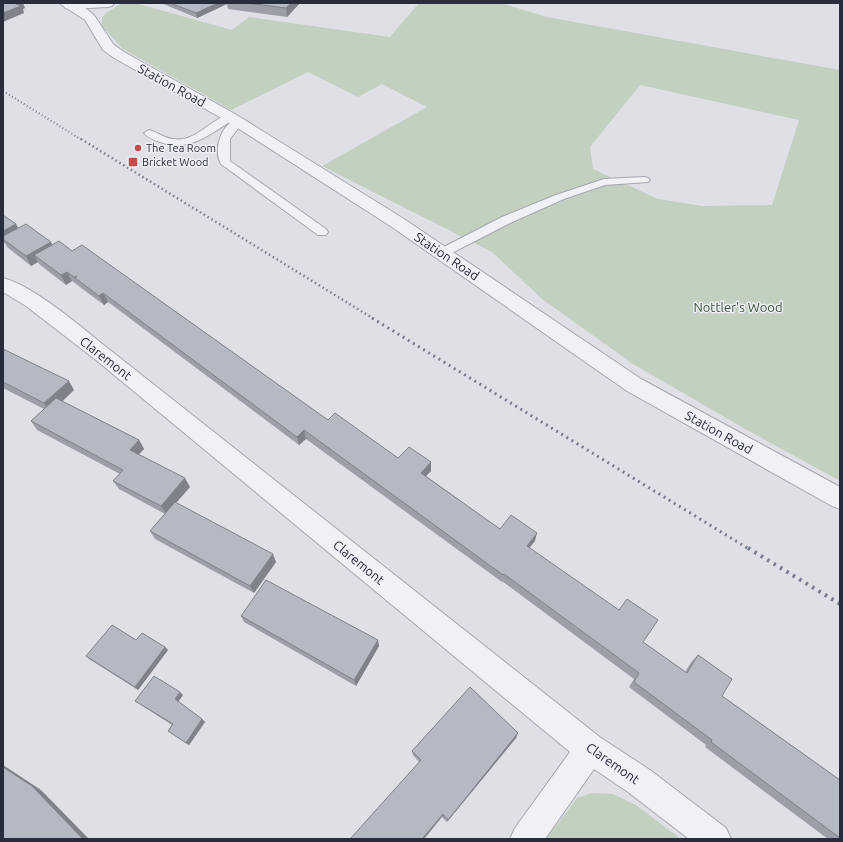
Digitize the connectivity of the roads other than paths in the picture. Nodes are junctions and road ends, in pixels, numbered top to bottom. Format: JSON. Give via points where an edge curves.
{"nodes":[{"id":1,"x":108,"y":3,"type":"edge"},
{"id":2,"x":112,"y":3,"type":"edge"},
{"id":3,"x":67,"y":4,"type":"edge"},
{"id":4,"x":90,"y":18,"type":"junction"},
{"id":5,"x":234,"y":119,"type":"junction"},
{"id":6,"x":149,"y":133,"type":"dead end"},
{"id":7,"x":644,"y":180,"type":"dead end"},
{"id":8,"x":322,"y":232,"type":"dead end"},
{"id":9,"x":442,"y":253,"type":"junction"},
{"id":10,"x":3,"y":284,"type":"edge"},
{"id":11,"x":840,"y":499,"type":"edge"},
{"id":12,"x":590,"y":749,"type":"junction"},
{"id":13,"x":526,"y":839,"type":"edge"},
{"id":14,"x":715,"y":839,"type":"edge"}],
"edges":[{"from":1,"to":3,"type":"street"},
{"from":2,"to":4,"type":"street"},
{"from":3,"to":4,"type":"street","name":"Station Road"},
{"from":4,"to":5,"type":"street","name":"Station Road","via":[[108,47],[119,55]]},
{"from":5,"to":6,"type":"lane","via":[[191,140],[178,143],[163,141]]},
{"from":5,"to":8,"type":"lane","via":[[223,145],[225,162]]},
{"from":5,"to":9,"type":"street","name":"Station Road"},
{"from":7,"to":9,"type":"lane","via":[[604,182],[560,197],[506,220]]},
{"from":9,"to":11,"type":"street","name":"Station Road","via":[[634,385]]},
{"from":10,"to":12,"type":"street","name":"Claremont","via":[[33,301],[103,355]]},
{"from":12,"to":13,"type":"street"},
{"from":12,"to":14,"type":"street","name":"Claremont","via":[[639,781]]}]}
